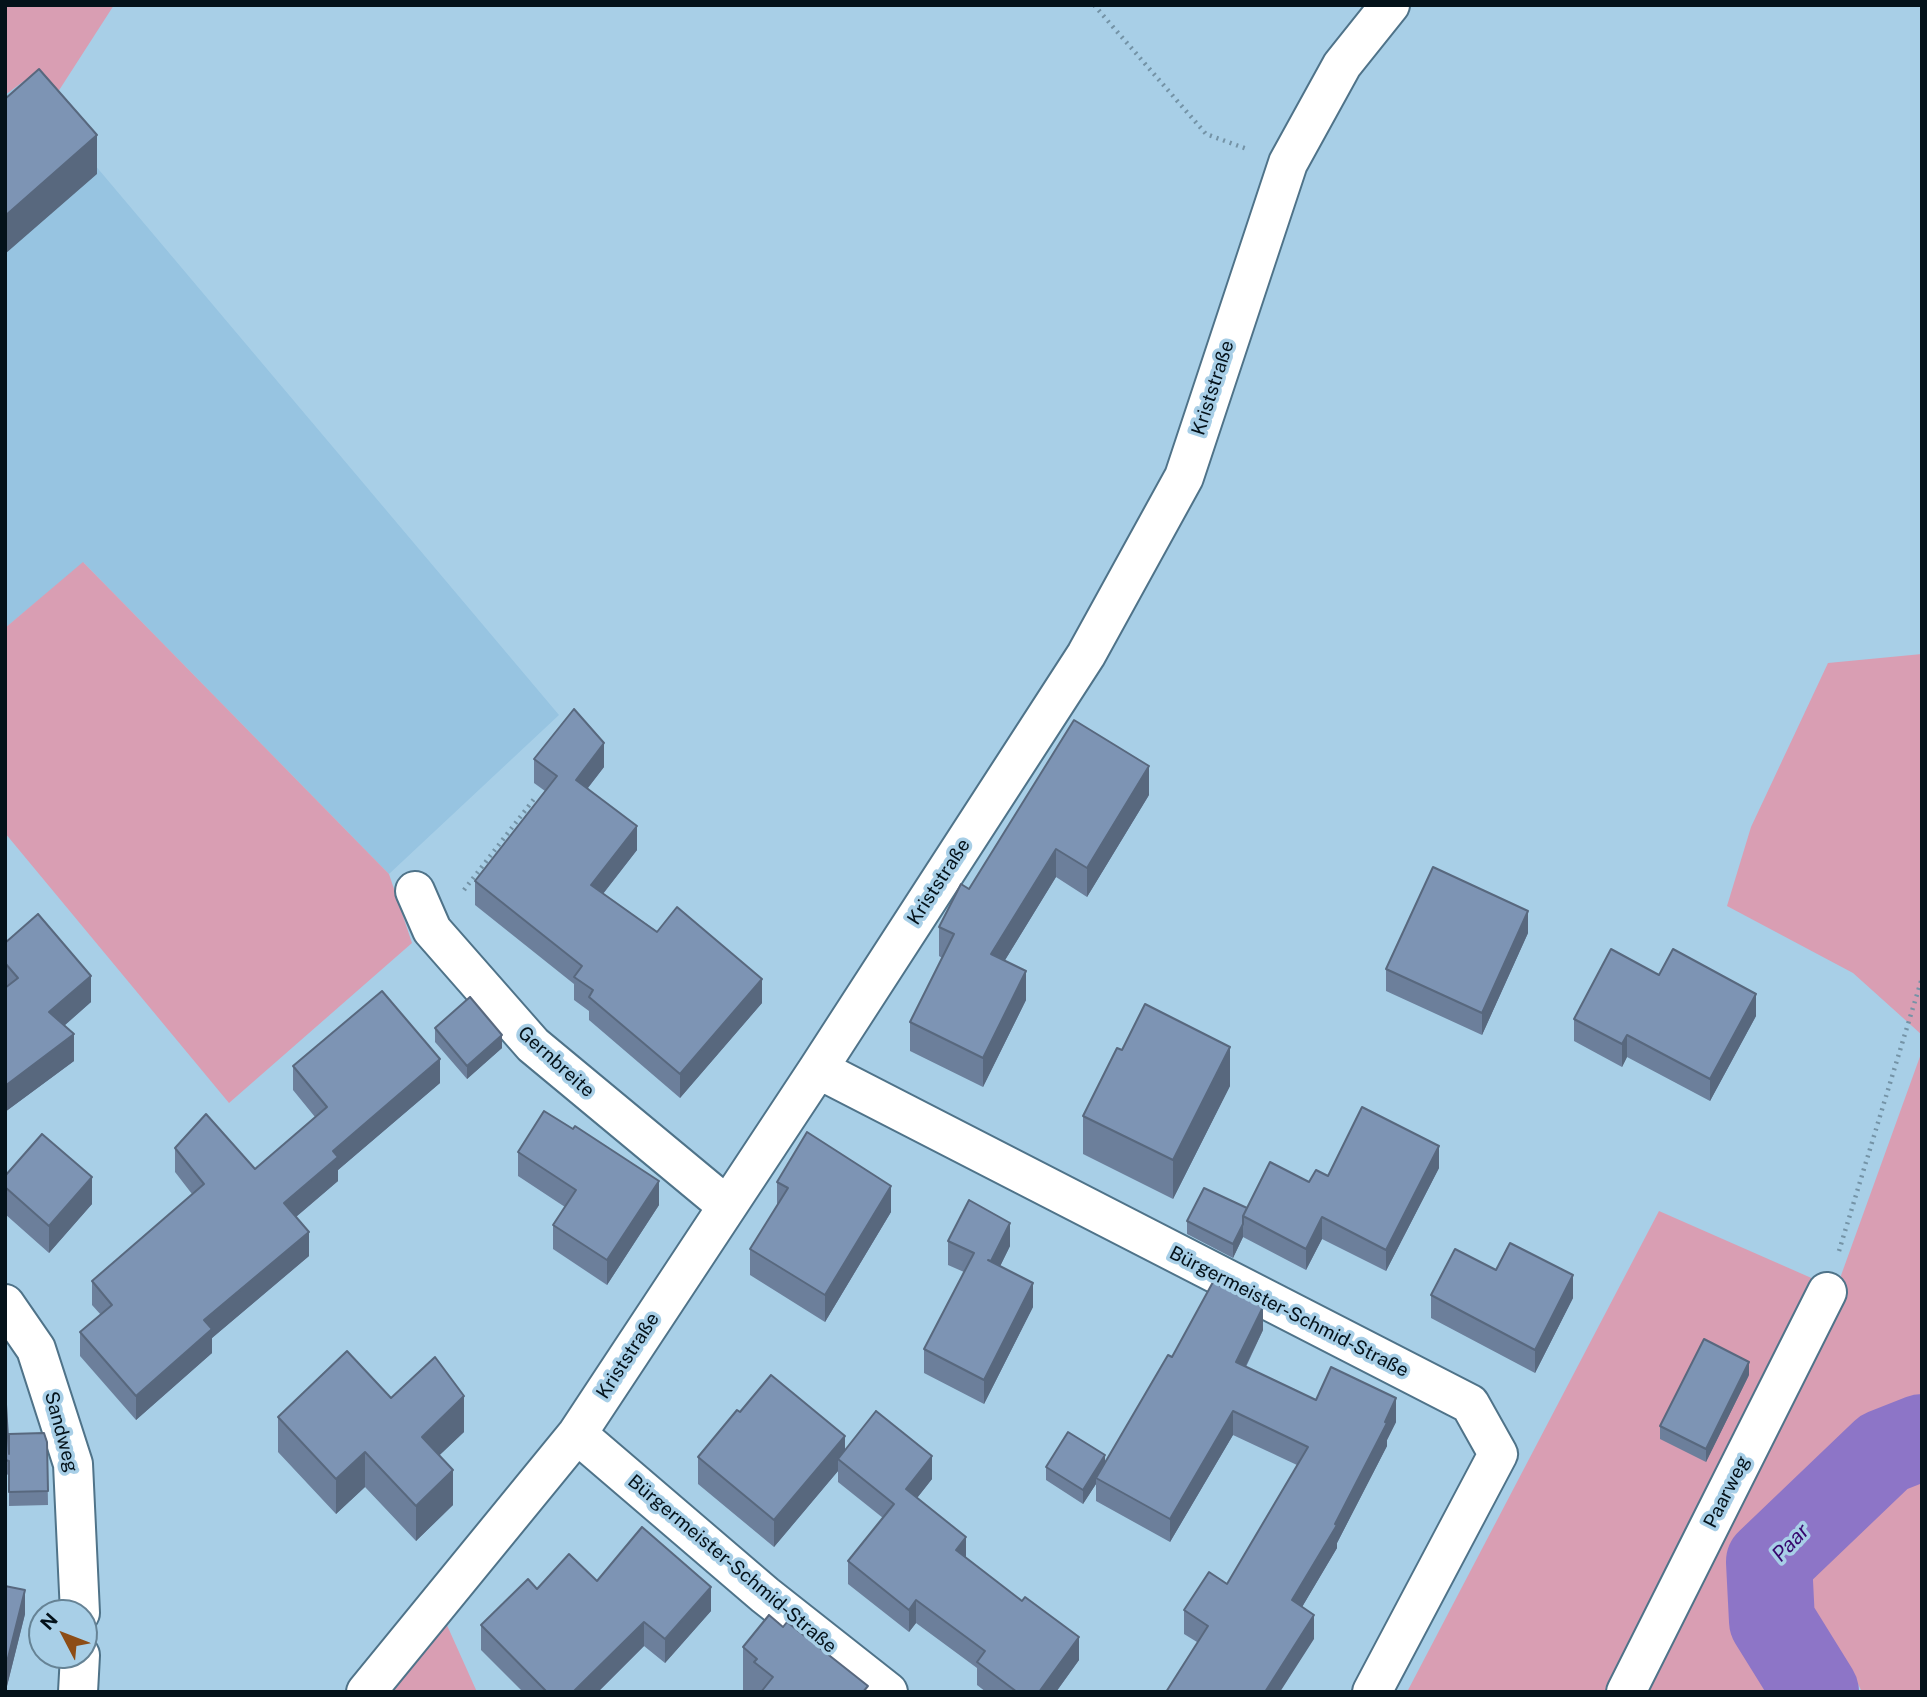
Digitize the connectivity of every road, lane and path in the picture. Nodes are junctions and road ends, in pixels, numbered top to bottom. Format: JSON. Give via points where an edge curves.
{"nodes":[{"id":1,"x":1094,"y":5,"type":"edge"},
{"id":2,"x":1390,"y":5,"type":"edge"},
{"id":3,"x":1288,"y":163,"type":"junction"},
{"id":4,"x":534,"y":799,"type":"dead end"},
{"id":5,"x":415,"y":891,"type":"dead end"},
{"id":6,"x":432,"y":930,"type":"junction"},
{"id":7,"x":1922,"y":978,"type":"edge"},
{"id":8,"x":818,"y":1069,"type":"junction"},
{"id":9,"x":727,"y":1206,"type":"junction"},
{"id":10,"x":1827,"y":1292,"type":"joint"},
{"id":11,"x":5,"y":1304,"type":"edge"},
{"id":12,"x":577,"y":1434,"type":"junction"},
{"id":13,"x":79,"y":1599,"type":"edge"},
{"id":14,"x":79,"y":1669,"type":"edge"},
{"id":15,"x":78,"y":1692,"type":"edge"},
{"id":16,"x":366,"y":1692,"type":"edge"},
{"id":17,"x":888,"y":1692,"type":"edge"},
{"id":18,"x":1372,"y":1692,"type":"edge"},
{"id":19,"x":1626,"y":1692,"type":"edge"}],
"edges":[{"from":1,"to":3,"type":"path","via":[[1206,134]]},
{"from":2,"to":3,"type":"street","name":"Kriststraße","via":[[1342,65]]},
{"from":3,"to":8,"type":"street","name":"Kriststraße","via":[[1184,477],[1086,655]]},
{"from":4,"to":6,"type":"path"},
{"from":5,"to":6,"type":"street","name":"Gernbreite"},
{"from":6,"to":9,"type":"street","name":"Gernbreite","via":[[533,1045]]},
{"from":7,"to":10,"type":"path"},
{"from":8,"to":9,"type":"street","name":"Kriststraße"},
{"from":8,"to":18,"type":"street","name":"Bürgermeister-Schmid-Straße","via":[[1470,1404],[1498,1454]]},
{"from":9,"to":12,"type":"street","name":"Kriststraße"},
{"from":10,"to":19,"type":"street","name":"Paarweg"},
{"from":11,"to":13,"type":"street","name":"Sandweg","via":[[36,1349],[73,1464]]},
{"from":12,"to":16,"type":"street","name":"Kriststraße"},
{"from":12,"to":17,"type":"street","name":"Bürgermeister-Schmid-Straße","via":[[794,1619]]},
{"from":14,"to":15,"type":"street"}]}
